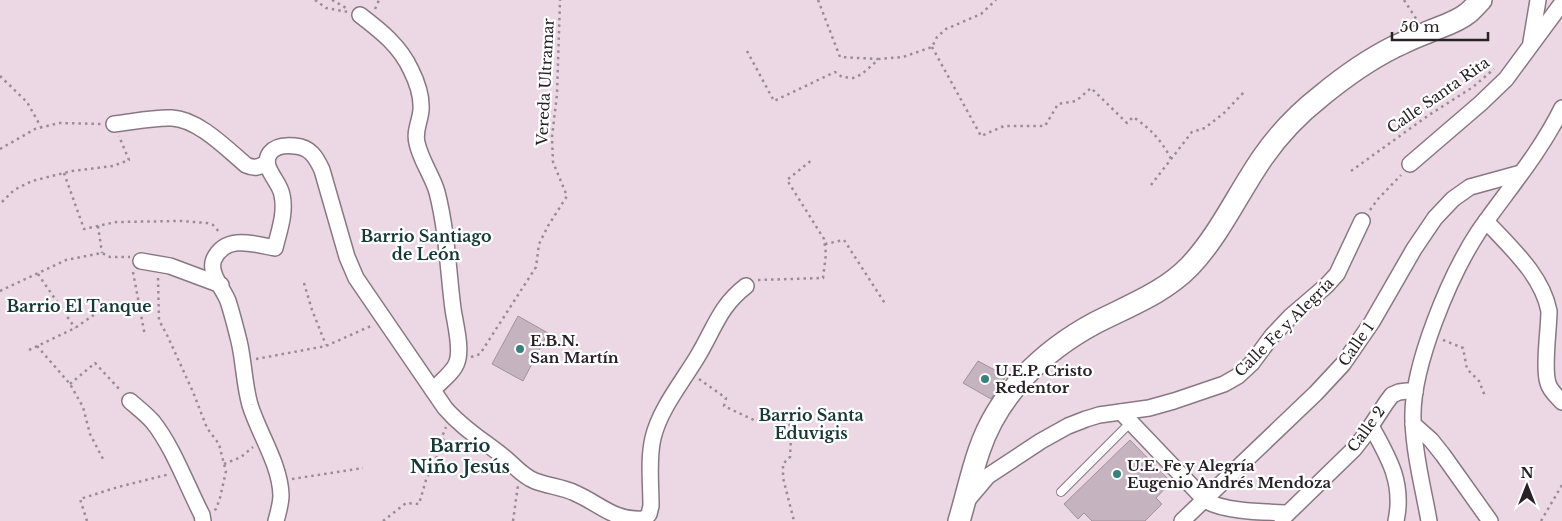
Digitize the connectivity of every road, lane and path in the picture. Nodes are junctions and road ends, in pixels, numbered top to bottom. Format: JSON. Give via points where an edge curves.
{"nodes":[{"id":1,"x":315,"y":0,"type":"edge"},
{"id":2,"x":332,"y":0,"type":"edge"},
{"id":3,"x":560,"y":0,"type":"edge"},
{"id":4,"x":818,"y":0,"type":"edge"},
{"id":5,"x":996,"y":0,"type":"edge"},
{"id":6,"x":1404,"y":0,"type":"edge"},
{"id":7,"x":1481,"y":0,"type":"edge"},
{"id":8,"x":1538,"y":0,"type":"edge"},
{"id":9,"x":1562,"y":3,"type":"edge"},
{"id":10,"x":360,"y":15,"type":"junction"},
{"id":11,"x":1425,"y":33,"type":"junction"},
{"id":12,"x":1530,"y":46,"type":"junction"},
{"id":13,"x":932,"y":47,"type":"junction"},
{"id":14,"x":747,"y":51,"type":"dead end"},
{"id":15,"x":878,"y":59,"type":"junction"},
{"id":16,"x":1499,"y":65,"type":"dead end"},
{"id":17,"x":0,"y":76,"type":"edge"},
{"id":18,"x":1245,"y":91,"type":"dead end"},
{"id":19,"x":1562,"y":108,"type":"edge"},
{"id":20,"x":114,"y":124,"type":"junction"},
{"id":21,"x":41,"y":127,"type":"junction"},
{"id":22,"x":0,"y":149,"type":"edge"},
{"id":23,"x":813,"y":159,"type":"dead end"},
{"id":24,"x":1171,"y":159,"type":"junction"},
{"id":25,"x":267,"y":163,"type":"junction"},
{"id":26,"x":1410,"y":164,"type":"joint"},
{"id":27,"x":1351,"y":170,"type":"dead end"},
{"id":28,"x":64,"y":173,"type":"junction"},
{"id":29,"x":1521,"y":173,"type":"junction"},
{"id":30,"x":1151,"y":185,"type":"dead end"},
{"id":31,"x":2,"y":202,"type":"dead end"},
{"id":32,"x":1362,"y":221,"type":"joint"},
{"id":33,"x":1486,"y":221,"type":"junction"},
{"id":34,"x":98,"y":226,"type":"junction"},
{"id":35,"x":825,"y":244,"type":"junction"},
{"id":36,"x":227,"y":245,"type":"junction"},
{"id":37,"x":102,"y":253,"type":"junction"},
{"id":38,"x":141,"y":261,"type":"junction"},
{"id":39,"x":158,"y":264,"type":"junction"},
{"id":40,"x":38,"y":274,"type":"junction"},
{"id":41,"x":304,"y":283,"type":"dead end"},
{"id":42,"x":221,"y":285,"type":"junction"},
{"id":43,"x":746,"y":286,"type":"joint"},
{"id":44,"x":0,"y":291,"type":"edge"},
{"id":45,"x":111,"y":303,"type":"dead end"},
{"id":46,"x":886,"y":305,"type":"dead end"},
{"id":47,"x":385,"y":320,"type":"junction"},
{"id":48,"x":75,"y":328,"type":"junction"},
{"id":49,"x":1430,"y":335,"type":"junction"},
{"id":50,"x":145,"y":336,"type":"dead end"},
{"id":51,"x":37,"y":346,"type":"junction"},
{"id":52,"x":326,"y":346,"type":"junction"},
{"id":53,"x":28,"y":350,"type":"dead end"},
{"id":54,"x":242,"y":361,"type":"junction"},
{"id":55,"x":457,"y":362,"type":"junction"},
{"id":56,"x":688,"y":372,"type":"junction"},
{"id":57,"x":70,"y":384,"type":"junction"},
{"id":58,"x":433,"y":390,"type":"junction"},
{"id":59,"x":1415,"y":392,"type":"junction"},
{"id":60,"x":1484,"y":396,"type":"dead end"},
{"id":61,"x":130,"y":401,"type":"joint"},
{"id":62,"x":1562,"y":402,"type":"edge"},
{"id":63,"x":451,"y":415,"type":"junction"},
{"id":64,"x":1126,"y":417,"type":"junction"},
{"id":65,"x":1413,"y":424,"type":"junction"},
{"id":66,"x":1371,"y":426,"type":"junction"},
{"id":67,"x":264,"y":441,"type":"junction"},
{"id":68,"x":103,"y":459,"type":"dead end"},
{"id":69,"x":224,"y":464,"type":"junction"},
{"id":70,"x":363,"y":468,"type":"dead end"},
{"id":71,"x":181,"y":471,"type":"junction"},
{"id":72,"x":520,"y":472,"type":"junction"},
{"id":73,"x":279,"y":482,"type":"junction"},
{"id":74,"x":1562,"y":485,"type":"edge"},
{"id":75,"x":1061,"y":492,"type":"dead end"},
{"id":76,"x":1205,"y":500,"type":"junction"},
{"id":77,"x":961,"y":513,"type":"edge"},
{"id":78,"x":1284,"y":517,"type":"edge"},
{"id":79,"x":202,"y":518,"type":"edge"},
{"id":80,"x":87,"y":521,"type":"edge"},
{"id":81,"x":276,"y":521,"type":"edge"},
{"id":82,"x":383,"y":521,"type":"edge"},
{"id":83,"x":514,"y":521,"type":"edge"},
{"id":84,"x":794,"y":521,"type":"edge"},
{"id":85,"x":1182,"y":521,"type":"edge"},
{"id":86,"x":1396,"y":521,"type":"edge"},
{"id":87,"x":1429,"y":521,"type":"edge"},
{"id":88,"x":1490,"y":521,"type":"edge"},
{"id":89,"x":1540,"y":521,"type":"edge"}],
"edges":[{"from":1,"to":10,"type":"path","via":[[326,8]]},
{"from":2,"to":10,"type":"path"},
{"from":3,"to":55,"type":"path","name":"Vereda Ultramar","via":[[552,137],[553,162],[567,196],[539,244],[536,267],[480,354]]},
{"from":4,"to":15,"type":"path","via":[[840,57]]},
{"from":5,"to":13,"type":"path","via":[[981,14],[946,29]]},
{"from":6,"to":11,"type":"path"},
{"from":7,"to":11,"type":"main road","via":[[1467,14]]},
{"from":8,"to":12,"type":"street"},
{"from":9,"to":12,"type":"street"},
{"from":10,"to":55,"type":"street","via":[[397,47],[419,88],[421,111],[416,141],[437,191],[446,232],[458,339]]},
{"from":11,"to":77,"type":"main road","via":[[1369,61],[1294,118],[1262,159],[1219,229],[1196,259],[1176,278],[1068,340],[1016,384],[996,412],[979,450]]},
{"from":12,"to":26,"type":"street","via":[[1506,79]]},
{"from":13,"to":15,"type":"path","via":[[903,57]]},
{"from":13,"to":24,"type":"path","via":[[981,136],[1004,126],[1045,126],[1058,104],[1076,101],[1091,88],[1126,123],[1133,117],[1146,125],[1162,142]]},
{"from":14,"to":15,"type":"path","via":[[774,101],[836,72],[842,77],[853,78]]},
{"from":16,"to":27,"type":"path","name":"Calle Santa Rita","via":[[1473,87]]},
{"from":17,"to":21,"type":"path","via":[[27,102]]},
{"from":18,"to":24,"type":"path","via":[[1205,128],[1192,132]]},
{"from":19,"to":29,"type":"street"},
{"from":20,"to":21,"type":"path","via":[[58,123]]},
{"from":20,"to":25,"type":"street","via":[[181,119],[207,133],[246,165],[258,168]]},
{"from":20,"to":28,"type":"path","via":[[129,160],[113,166]]},
{"from":21,"to":22,"type":"path"},
{"from":23,"to":35,"type":"path","via":[[787,180]]},
{"from":24,"to":30,"type":"path"},
{"from":25,"to":36,"type":"street","via":[[282,194],[282,218],[275,248],[239,242]]},
{"from":25,"to":47,"type":"street","via":[[272,150],[289,145],[309,150],[316,159],[347,257],[356,278]]},
{"from":26,"to":32,"type":"path"},
{"from":28,"to":31,"type":"path","via":[[32,181],[14,190]]},
{"from":28,"to":34,"type":"path","via":[[84,229]]},
{"from":29,"to":33,"type":"street"},
{"from":29,"to":76,"type":"street","name":"Calle 1","via":[[1470,187],[1435,218],[1343,364]]},
{"from":32,"to":64,"type":"street","name":"Calle Fe y Alegría","via":[[1336,274],[1291,316],[1238,376],[1224,384]]},
{"from":33,"to":49,"type":"street","via":[[1461,261]]},
{"from":33,"to":62,"type":"street","via":[[1529,268],[1547,301],[1547,382]]},
{"from":34,"to":36,"type":"path","via":[[145,221],[207,223],[214,225]]},
{"from":34,"to":37,"type":"path"},
{"from":35,"to":43,"type":"path","via":[[823,278],[759,279]]},
{"from":35,"to":46,"type":"path","via":[[844,240]]},
{"from":36,"to":42,"type":"street","via":[[214,259],[212,267]]},
{"from":37,"to":38,"type":"path","via":[[110,257],[134,257]]},
{"from":37,"to":40,"type":"path","via":[[66,260]]},
{"from":38,"to":39,"type":"street"},
{"from":38,"to":50,"type":"path","via":[[140,267],[132,269]]},
{"from":39,"to":42,"type":"street"},
{"from":39,"to":69,"type":"path","via":[[159,320],[207,428],[219,444]]},
{"from":40,"to":44,"type":"path"},
{"from":40,"to":48,"type":"path"},
{"from":41,"to":52,"type":"path"},
{"from":42,"to":54,"type":"street"},
{"from":43,"to":56,"type":"street","via":[[734,295],[721,313]]},
{"from":45,"to":48,"type":"path"},
{"from":47,"to":52,"type":"path"},
{"from":47,"to":58,"type":"street"},
{"from":48,"to":51,"type":"path"},
{"from":49,"to":59,"type":"street"},
{"from":49,"to":60,"type":"path","via":[[1463,348],[1467,369],[1480,381]]},
{"from":51,"to":53,"type":"path"},
{"from":51,"to":57,"type":"path"},
{"from":52,"to":54,"type":"path"},
{"from":54,"to":67,"type":"street","via":[[250,405]]},
{"from":55,"to":58,"type":"street"},
{"from":56,"to":72,"type":"street","via":[[653,437],[651,506],[645,520],[633,521],[612,515],[573,492],[534,481]]},
{"from":56,"to":84,"type":"path","via":[[726,398],[724,406],[756,421],[766,414],[789,420],[790,457],[783,464],[783,478]]},
{"from":57,"to":61,"type":"path","via":[[95,363]]},
{"from":57,"to":68,"type":"path","via":[[84,407],[90,434]]},
{"from":58,"to":63,"type":"street"},
{"from":59,"to":65,"type":"street"},
{"from":59,"to":66,"type":"street","name":"Calle 2","via":[[1392,395]]},
{"from":61,"to":71,"type":"street","via":[[155,424]]},
{"from":63,"to":72,"type":"street"},
{"from":63,"to":82,"type":"path","via":[[419,504],[406,503]]},
{"from":64,"to":75,"type":"lane"},
{"from":64,"to":76,"type":"street"},
{"from":64,"to":77,"type":"street","name":"Calle Fe y Alegría","via":[[1086,419],[1041,441],[988,476]]},
{"from":65,"to":87,"type":"street"},
{"from":65,"to":88,"type":"street","via":[[1437,447]]},
{"from":66,"to":78,"type":"street","name":"Calle 2","via":[[1354,449]]},
{"from":66,"to":86,"type":"street","via":[[1394,469],[1399,498]]},
{"from":67,"to":69,"type":"path"},
{"from":67,"to":73,"type":"street"},
{"from":69,"to":79,"type":"path","via":[[226,471],[216,510]]},
{"from":70,"to":73,"type":"path"},
{"from":71,"to":79,"type":"street"},
{"from":71,"to":80,"type":"path","via":[[80,499]]},
{"from":72,"to":83,"type":"path"},
{"from":73,"to":81,"type":"street","via":[[281,494]]},
{"from":74,"to":89,"type":"path"},
{"from":76,"to":78,"type":"street","via":[[1216,505]]},
{"from":76,"to":85,"type":"street","name":"Calle 1"}]}
